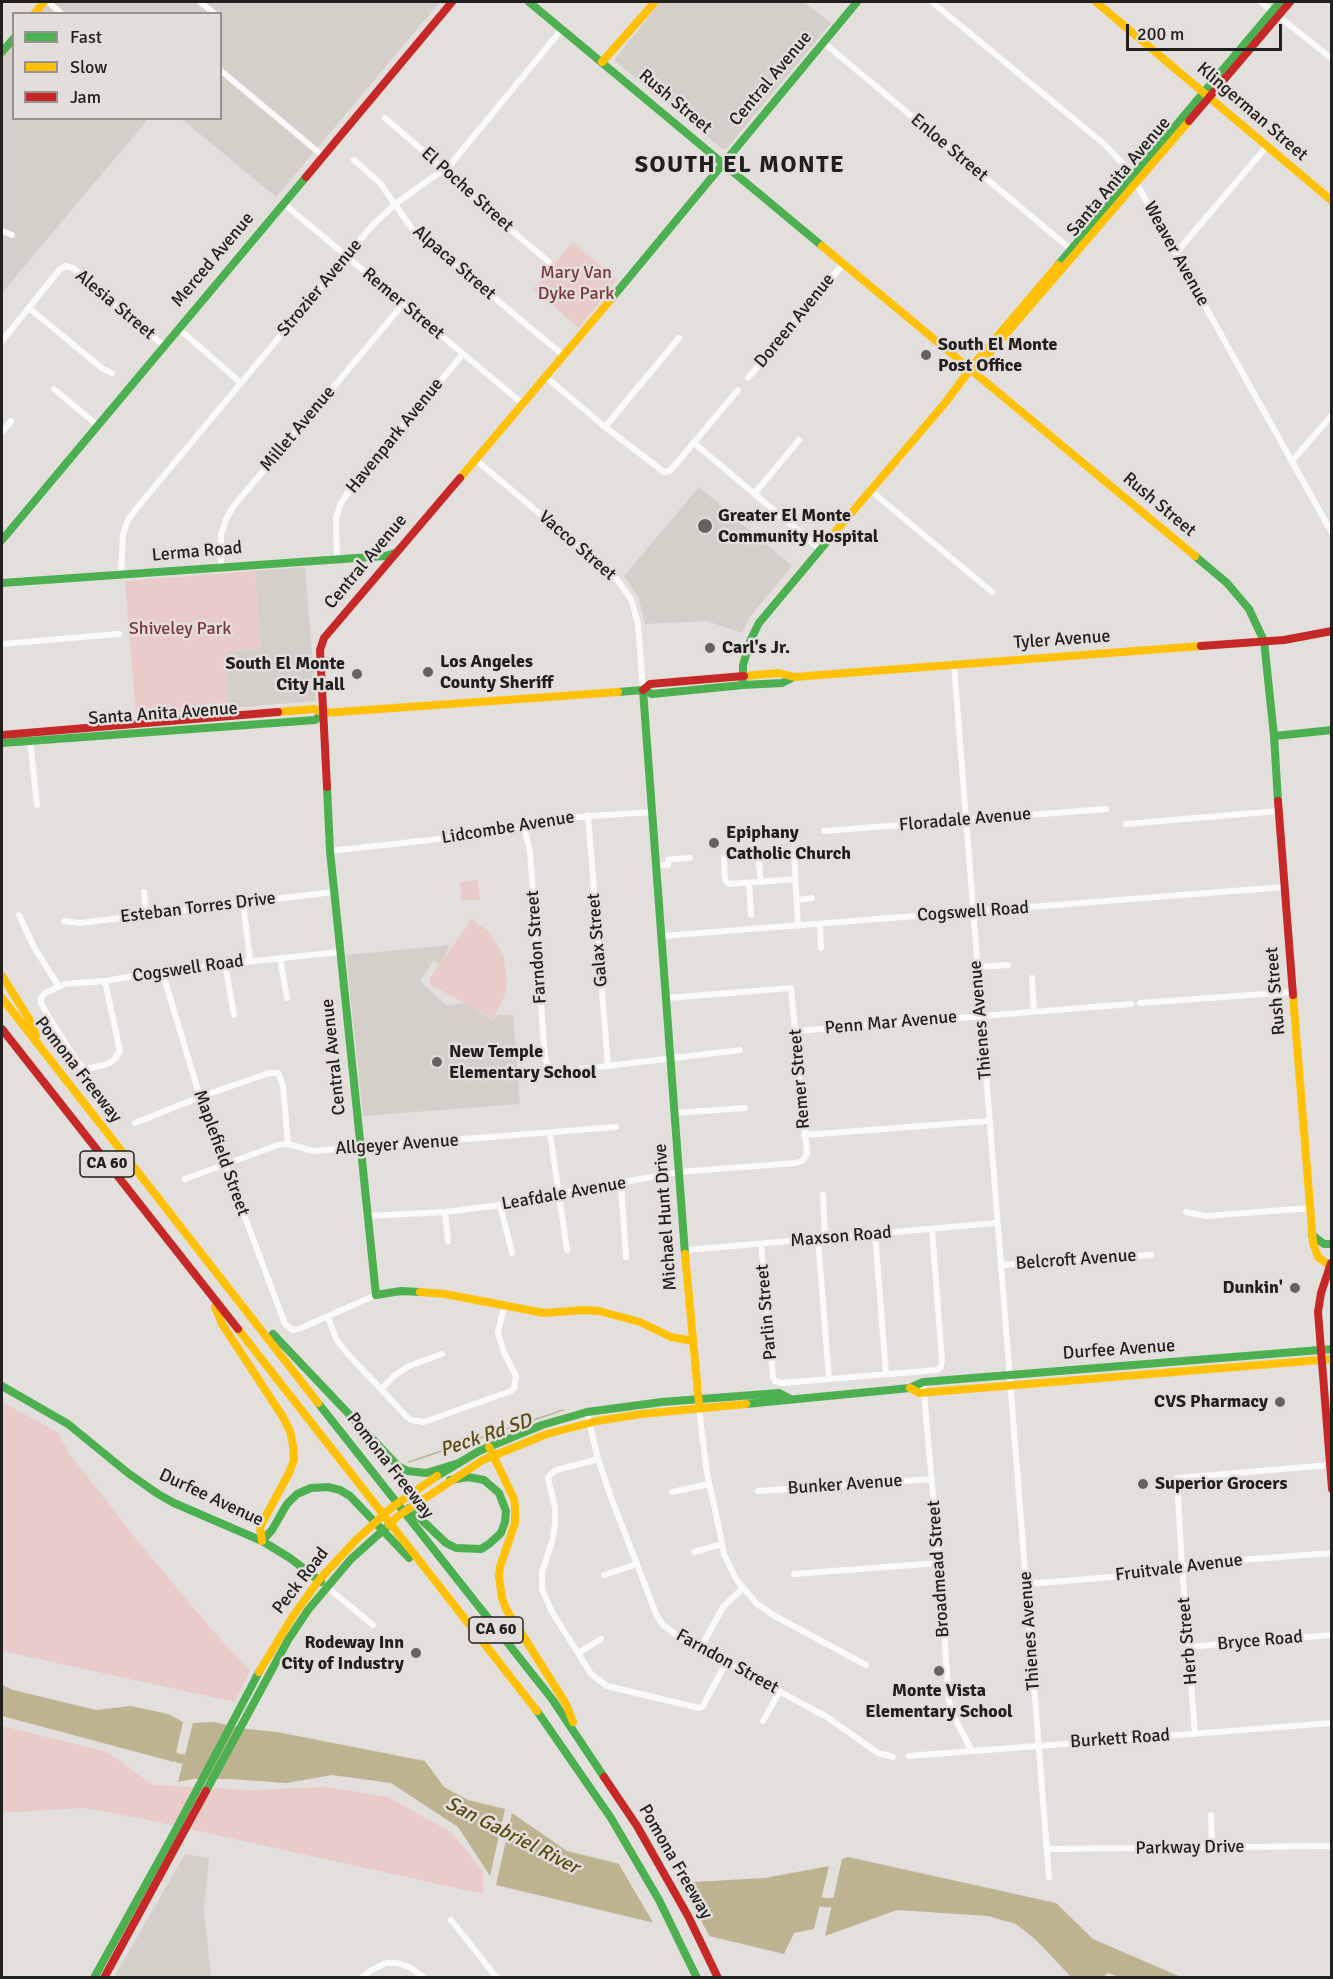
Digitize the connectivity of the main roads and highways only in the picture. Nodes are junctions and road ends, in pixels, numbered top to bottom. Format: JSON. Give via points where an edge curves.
{"nodes":[{"id":1,"x":452,"y":2,"type":"edge"},
{"id":2,"x":529,"y":2,"type":"edge"},
{"id":3,"x":655,"y":2,"type":"edge"},
{"id":4,"x":857,"y":2,"type":"edge"},
{"id":5,"x":1096,"y":2,"type":"edge"},
{"id":6,"x":1280,"y":2,"type":"edge"},
{"id":7,"x":1290,"y":2,"type":"edge"},
{"id":8,"x":1275,"y":13,"type":"junction"},
{"id":9,"x":12,"y":40,"type":"edge"},
{"id":10,"x":2,"y":52,"type":"edge"},
{"id":11,"x":602,"y":62,"type":"junction"},
{"id":12,"x":1207,"y":94,"type":"junction"},
{"id":13,"x":723,"y":163,"type":"junction"},
{"id":14,"x":1332,"y":201,"type":"edge"},
{"id":15,"x":971,"y":370,"type":"junction"},
{"id":16,"x":2,"y":540,"type":"edge"},
{"id":17,"x":396,"y":553,"type":"junction"},
{"id":18,"x":2,"y":583,"type":"edge"},
{"id":19,"x":1332,"y":631,"type":"edge"},
{"id":20,"x":1264,"y":641,"type":"junction"},
{"id":21,"x":743,"y":680,"type":"junction"},
{"id":22,"x":643,"y":690,"type":"junction"},
{"id":23,"x":324,"y":713,"type":"junction"},
{"id":24,"x":109,"y":730,"type":"junction"},
{"id":25,"x":1332,"y":730,"type":"edge"},
{"id":26,"x":2,"y":735,"type":"edge"},
{"id":27,"x":1274,"y":735,"type":"junction"},
{"id":28,"x":2,"y":742,"type":"edge"},
{"id":29,"x":2,"y":976,"type":"edge"},
{"id":30,"x":2,"y":998,"type":"edge"},
{"id":31,"x":2,"y":1029,"type":"edge"},
{"id":32,"x":42,"y":1050,"type":"junction"},
{"id":33,"x":1312,"y":1235,"type":"junction"},
{"id":34,"x":1332,"y":1244,"type":"edge"},
{"id":35,"x":1331,"y":1265,"type":"edge"},
{"id":36,"x":223,"y":1281,"type":"junction"},
{"id":37,"x":212,"y":1298,"type":"junction"},
{"id":38,"x":693,"y":1341,"type":"junction"},
{"id":39,"x":1332,"y":1348,"type":"edge"},
{"id":40,"x":1321,"y":1349,"type":"junction"},
{"id":41,"x":1322,"y":1359,"type":"junction"},
{"id":42,"x":1332,"y":1359,"type":"edge"},
{"id":43,"x":1009,"y":1380,"type":"junction"},
{"id":44,"x":2,"y":1386,"type":"edge"},
{"id":45,"x":910,"y":1388,"type":"junction"},
{"id":46,"x":699,"y":1404,"type":"junction"},
{"id":47,"x":491,"y":1451,"type":"junction"},
{"id":48,"x":459,"y":1463,"type":"junction"},
{"id":49,"x":450,"y":1480,"type":"junction"},
{"id":50,"x":1332,"y":1489,"type":"edge"},
{"id":51,"x":419,"y":1523,"type":"junction"},
{"id":52,"x":262,"y":1540,"type":"junction"},
{"id":53,"x":398,"y":1540,"type":"junction"},
{"id":54,"x":319,"y":1580,"type":"junction"},
{"id":55,"x":327,"y":1587,"type":"junction"},
{"id":56,"x":244,"y":1710,"type":"junction"},
{"id":57,"x":577,"y":1734,"type":"junction"},
{"id":58,"x":176,"y":1838,"type":"junction"},
{"id":59,"x":686,"y":1954,"type":"junction"},
{"id":60,"x":94,"y":1977,"type":"edge"},
{"id":61,"x":104,"y":1977,"type":"edge"},
{"id":62,"x":688,"y":1977,"type":"edge"},
{"id":63,"x":697,"y":1977,"type":"edge"},
{"id":64,"x":718,"y":1977,"type":"edge"}],
"edges":[{"from":1,"to":16,"type":"main road","name":"Merced Avenue"},
{"from":2,"to":11,"type":"main road","name":"Rush Street"},
{"from":3,"to":11,"type":"main road"},
{"from":4,"to":13,"type":"main road","name":"Central Avenue"},
{"from":5,"to":12,"type":"main road","name":"Klingerman Street"},
{"from":6,"to":8,"type":"main road","name":"Santa Anita Avenue"},
{"from":7,"to":8,"type":"main road","name":"Santa Anita Avenue"},
{"from":8,"to":12,"type":"main road","name":"Santa Anita Avenue"},
{"from":9,"to":10,"type":"main road"},
{"from":11,"to":13,"type":"main road","name":"Rush Street"},
{"from":12,"to":14,"type":"main road","name":"Klingerman Street"},
{"from":12,"to":15,"type":"main road","name":"Santa Anita Avenue"},
{"from":13,"to":15,"type":"main road","name":"Rush Street"},
{"from":13,"to":17,"type":"main road","name":"Central Avenue"},
{"from":15,"to":20,"type":"main road","name":"Rush Street","via":[[1227,582],[1250,609]]},
{"from":15,"to":21,"type":"main road","name":"Santa Anita Avenue","via":[[759,623],[743,665]]},
{"from":17,"to":18,"type":"main road","name":"Lerma Road"},
{"from":17,"to":23,"type":"main road","name":"Central Avenue","via":[[322,642]]},
{"from":19,"to":20,"type":"main road","name":"Tyler Avenue"},
{"from":20,"to":21,"type":"main road","name":"Tyler Avenue","via":[[795,677],[779,673]]},
{"from":20,"to":27,"type":"main road","name":"Rush Street"},
{"from":21,"to":22,"type":"main road","name":"Santa Anita Avenue","via":[[650,684]]},
{"from":22,"to":23,"type":"main road","name":"Santa Anita Avenue"},
{"from":22,"to":38,"type":"main road","name":"Michael Hunt Drive"},
{"from":23,"to":24,"type":"main road","name":"Santa Anita Avenue","via":[[315,709]]},
{"from":23,"to":38,"type":"main road","name":"Central Avenue","via":[[333,892],[376,1295],[401,1291],[444,1294],[544,1313],[599,1311]]},
{"from":24,"to":26,"type":"main road","name":"Santa Anita Avenue"},
{"from":24,"to":28,"type":"main road","name":"Santa Anita Avenue"},
{"from":25,"to":27,"type":"main road"},
{"from":27,"to":33,"type":"main road","name":"Rush Street"},
{"from":29,"to":32,"type":"main road","via":[[29,1019]]},
{"from":30,"to":32,"type":"main road","name":"Pomona Freeway","number":"CA 60"},
{"from":31,"to":37,"type":"main road","name":"Pomona Freeway","number":"CA 60"},
{"from":32,"to":36,"type":"main road","name":"Pomona Freeway","number":"CA 60"},
{"from":33,"to":34,"type":"main road","via":[[1324,1244]]},
{"from":33,"to":35,"type":"main road","name":"Rush Street","via":[[1318,1257]]},
{"from":35,"to":40,"type":"main road","via":[[1319,1304]]},
{"from":36,"to":48,"type":"main road","via":[[398,1466],[426,1473]]},
{"from":36,"to":51,"type":"main road","name":"Pomona Freeway","number":"CA 60","via":[[384,1485]]},
{"from":37,"to":52,"type":"main road","via":[[222,1324],[283,1417],[293,1445],[294,1460],[289,1473],[260,1527]]},
{"from":37,"to":53,"type":"main road","name":"Pomona Freeway","number":"CA 60","via":[[369,1497]]},
{"from":38,"to":46,"type":"main road","name":"Michael Hunt Drive"},
{"from":39,"to":40,"type":"main road","name":"Durfee Avenue"},
{"from":40,"to":41,"type":"main road"},
{"from":40,"to":43,"type":"main road","name":"Durfee Avenue"},
{"from":41,"to":42,"type":"main road","name":"Durfee Avenue"},
{"from":41,"to":43,"type":"main road","name":"Durfee Avenue"},
{"from":41,"to":50,"type":"main road"},
{"from":43,"to":45,"type":"main road","name":"Durfee Avenue","via":[[923,1382]]},
{"from":43,"to":45,"type":"main road","name":"Durfee Avenue","via":[[924,1392]]},
{"from":44,"to":52,"type":"main road","name":"Durfee Avenue","via":[[68,1424],[158,1494]]},
{"from":45,"to":46,"type":"main road","name":"Durfee Avenue","via":[[789,1398],[779,1393]]},
{"from":46,"to":47,"type":"main road","name":"Peck Road","via":[[590,1422]]},
{"from":46,"to":47,"type":"main road","name":"Peck Road","via":[[586,1412],[543,1425]]},
{"from":47,"to":48,"type":"main road","name":"Peck Road"},
{"from":47,"to":49,"type":"main road","name":"Peck Road"},
{"from":47,"to":57,"type":"main road","via":[[514,1499],[516,1516],[500,1567],[502,1598],[566,1704]]},
{"from":48,"to":54,"type":"main road","name":"Peck Road","via":[[391,1508]]},
{"from":49,"to":51,"type":"main road","via":[[468,1477],[493,1486],[506,1511],[501,1533],[481,1549],[456,1548]]},
{"from":49,"to":55,"type":"main road","name":"Peck Road","via":[[385,1527]]},
{"from":51,"to":57,"type":"main road","name":"Pomona Freeway","number":"CA 60"},
{"from":52,"to":53,"type":"main road","via":[[273,1530],[291,1499],[311,1488],[328,1487],[340,1490],[360,1505]]},
{"from":52,"to":54,"type":"main road","name":"Durfee Avenue"},
{"from":53,"to":59,"type":"main road","name":"Pomona Freeway","number":"CA 60","via":[[460,1611],[542,1718],[633,1855]]},
{"from":54,"to":55,"type":"main road","name":"Durfee Avenue"},
{"from":54,"to":56,"type":"main road","name":"Peck Road","via":[[278,1639]]},
{"from":55,"to":56,"type":"main road","name":"Peck Road"},
{"from":56,"to":58,"type":"main road","name":"Peck Road"},
{"from":57,"to":64,"type":"main road","name":"Pomona Freeway","number":"CA 60","via":[[637,1826]]},
{"from":58,"to":60,"type":"main road","name":"Peck Road"},
{"from":58,"to":61,"type":"main road","name":"Peck Road"},
{"from":59,"to":62,"type":"main road"},
{"from":59,"to":63,"type":"main road","name":"Pomona Freeway","number":"CA 60"}]}
